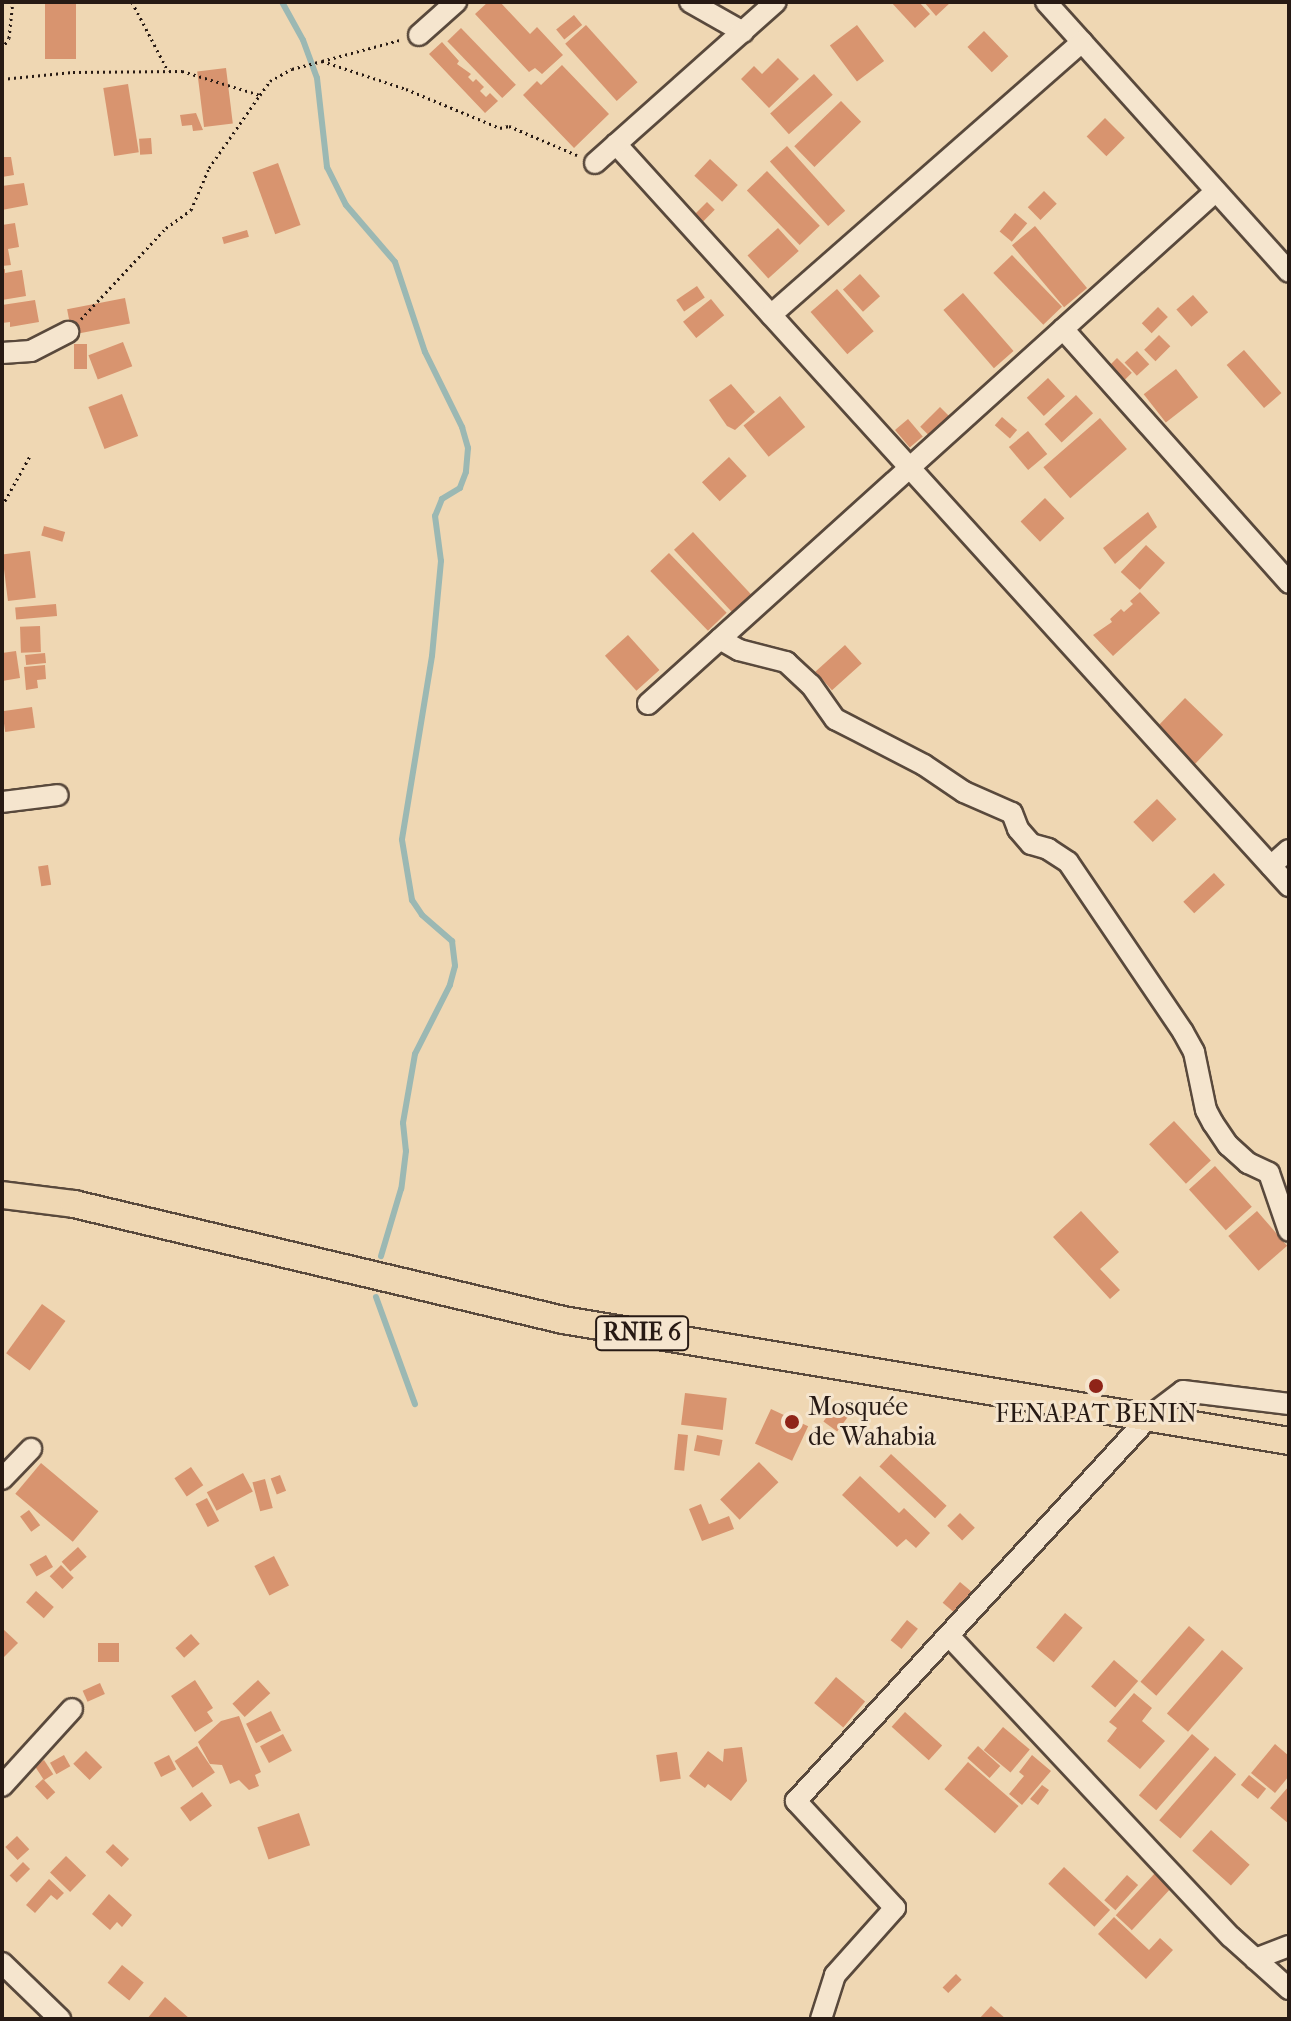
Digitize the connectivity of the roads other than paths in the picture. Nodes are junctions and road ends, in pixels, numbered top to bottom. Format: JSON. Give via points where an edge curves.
{"nodes":[{"id":1,"x":456,"y":2,"type":"edge"},
{"id":2,"x":690,"y":2,"type":"edge"},
{"id":3,"x":776,"y":2,"type":"edge"},
{"id":4,"x":1046,"y":2,"type":"edge"},
{"id":5,"x":743,"y":32,"type":"junction"},
{"id":6,"x":419,"y":35,"type":"road end"},
{"id":7,"x":1082,"y":42,"type":"junction"},
{"id":8,"x":616,"y":144,"type":"junction"},
{"id":9,"x":595,"y":163,"type":"road end"},
{"id":10,"x":1216,"y":191,"type":"junction"},
{"id":11,"x":1289,"y":272,"type":"edge"},
{"id":12,"x":771,"y":315,"type":"junction"},
{"id":13,"x":1063,"y":329,"type":"junction"},
{"id":14,"x":68,"y":332,"type":"road end"},
{"id":15,"x":2,"y":353,"type":"edge"},
{"id":16,"x":909,"y":469,"type":"junction"},
{"id":17,"x":1289,"y":583,"type":"edge"},
{"id":18,"x":720,"y":639,"type":"junction"},
{"id":19,"x":648,"y":704,"type":"dead end"},
{"id":20,"x":58,"y":795,"type":"dead end"},
{"id":21,"x":2,"y":802,"type":"edge"},
{"id":22,"x":1289,"y":850,"type":"edge"},
{"id":23,"x":1271,"y":866,"type":"junction"},
{"id":24,"x":1289,"y":886,"type":"edge"},
{"id":25,"x":2,"y":1195,"type":"edge"},
{"id":26,"x":1289,"y":1231,"type":"edge"},
{"id":27,"x":1289,"y":1404,"type":"edge"},
{"id":28,"x":1150,"y":1416,"type":"junction"},
{"id":29,"x":1289,"y":1441,"type":"edge"},
{"id":30,"x":31,"y":1449,"type":"dead end"},
{"id":31,"x":2,"y":1479,"type":"edge"},
{"id":32,"x":949,"y":1636,"type":"junction"},
{"id":33,"x":72,"y":1709,"type":"dead end"},
{"id":34,"x":2,"y":1786,"type":"edge"},
{"id":35,"x":1289,"y":1946,"type":"edge"},
{"id":36,"x":1255,"y":1959,"type":"junction"},
{"id":37,"x":2,"y":1963,"type":"edge"},
{"id":38,"x":1289,"y":1989,"type":"edge"},
{"id":39,"x":56,"y":2018,"type":"edge"},
{"id":40,"x":821,"y":2019,"type":"edge"}],
"edges":[{"from":1,"to":6,"type":"street"},
{"from":2,"to":5,"type":"street"},
{"from":3,"to":5,"type":"street"},
{"from":4,"to":7,"type":"street"},
{"from":5,"to":8,"type":"street"},
{"from":7,"to":10,"type":"street"},
{"from":7,"to":12,"type":"street"},
{"from":8,"to":9,"type":"street"},
{"from":8,"to":12,"type":"street"},
{"from":10,"to":11,"type":"street"},
{"from":10,"to":13,"type":"street"},
{"from":12,"to":16,"type":"street"},
{"from":13,"to":16,"type":"street"},
{"from":13,"to":17,"type":"street"},
{"from":14,"to":15,"type":"street","via":[[31,351]]},
{"from":16,"to":18,"type":"street"},
{"from":16,"to":23,"type":"street"},
{"from":18,"to":19,"type":"street"},
{"from":18,"to":26,"type":"street","via":[[739,650],[786,662],[835,719],[1012,813],[1031,844],[1068,862],[1183,1032],[1194,1052],[1213,1123],[1248,1163],[1269,1173]]},
{"from":20,"to":21,"type":"street"},
{"from":22,"to":23,"type":"street"},
{"from":23,"to":24,"type":"street"},
{"from":25,"to":28,"type":"main road","number":"RNIE 6","via":[[74,1204],[563,1320]]},
{"from":27,"to":28,"type":"street","via":[[1183,1391]]},
{"from":28,"to":29,"type":"main road","number":"RNIE 6"},
{"from":28,"to":32,"type":"street"},
{"from":30,"to":31,"type":"street"},
{"from":32,"to":36,"type":"street"},
{"from":32,"to":40,"type":"street","via":[[796,1801],[895,1908],[835,1975]]},
{"from":33,"to":34,"type":"street"},
{"from":35,"to":36,"type":"street"},
{"from":36,"to":38,"type":"street"},
{"from":37,"to":39,"type":"street"}]}
